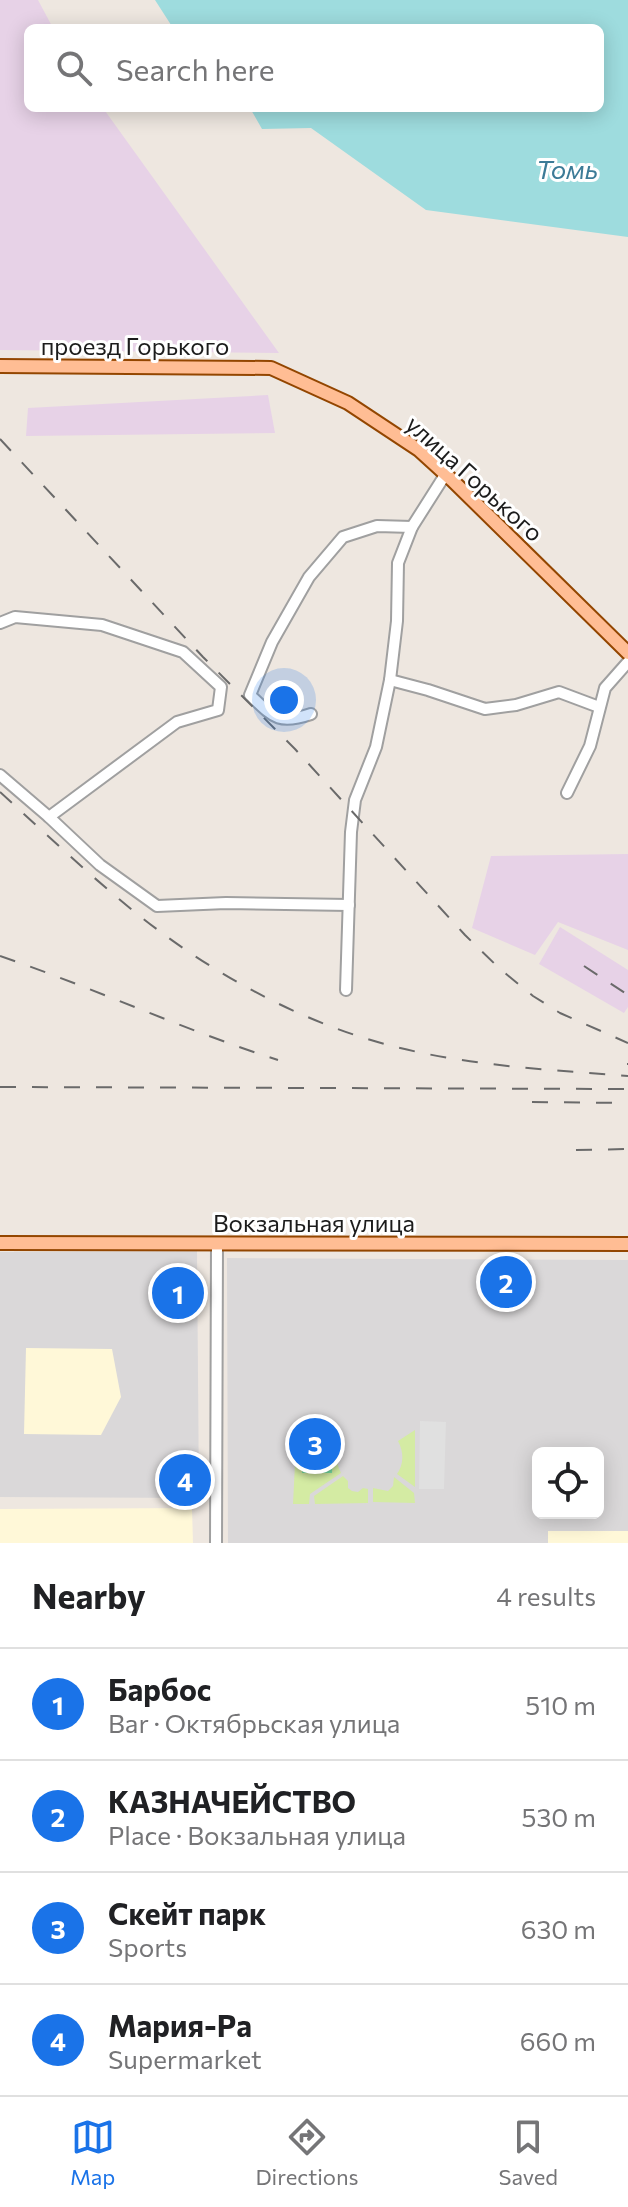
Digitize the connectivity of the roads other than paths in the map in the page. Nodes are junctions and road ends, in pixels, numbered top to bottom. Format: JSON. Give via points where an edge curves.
{"nodes":[{"id":1,"x":0,"y":366,"type":"edge"},
{"id":2,"x":271,"y":368,"type":"joint"},
{"id":3,"x":445,"y":475,"type":"junction"},
{"id":4,"x":412,"y":527,"type":"junction"},
{"id":5,"x":0,"y":623,"type":"edge"},
{"id":6,"x":628,"y":653,"type":"edge"},
{"id":7,"x":628,"y":662,"type":"edge"},
{"id":8,"x":390,"y":680,"type":"junction"},
{"id":9,"x":599,"y":707,"type":"junction"},
{"id":10,"x":311,"y":714,"type":"dead end"},
{"id":11,"x":0,"y":775,"type":"edge"},
{"id":12,"x":567,"y":793,"type":"dead end"},
{"id":13,"x":49,"y":817,"type":"junction"},
{"id":14,"x":349,"y":905,"type":"junction"},
{"id":15,"x":346,"y":990,"type":"dead end"},
{"id":16,"x":0,"y":1243,"type":"edge"},
{"id":17,"x":217,"y":1244,"type":"junction"},
{"id":18,"x":628,"y":1244,"type":"edge"},
{"id":19,"x":216,"y":1543,"type":"edge"}],
"edges":[{"from":1,"to":2,"type":"main road","name":"проезд Горького"},
{"from":2,"to":3,"type":"main road","name":"улица Горького","via":[[348,403],[419,450]]},
{"from":3,"to":4,"type":"street"},
{"from":3,"to":6,"type":"main road","name":"улица Горького"},
{"from":4,"to":8,"type":"street","via":[[398,563]]},
{"from":4,"to":10,"type":"street","via":[[377,526],[343,537],[309,577],[272,642],[250,695],[272,717],[293,720]]},
{"from":5,"to":13,"type":"street","via":[[15,617],[102,625],[183,652],[221,687],[218,710],[177,722]]},
{"from":7,"to":9,"type":"street","via":[[605,688]]},
{"from":8,"to":9,"type":"street","via":[[485,709],[559,692]]},
{"from":8,"to":14,"type":"street","via":[[376,747],[355,800]]},
{"from":9,"to":12,"type":"street","via":[[590,746]]},
{"from":11,"to":13,"type":"street"},
{"from":13,"to":14,"type":"street","via":[[100,865],[157,906]]},
{"from":14,"to":15,"type":"street"},
{"from":16,"to":17,"type":"main road","name":"Вокзальная улица"},
{"from":17,"to":18,"type":"main road","name":"Вокзальная улица"},
{"from":17,"to":19,"type":"street"}]}
